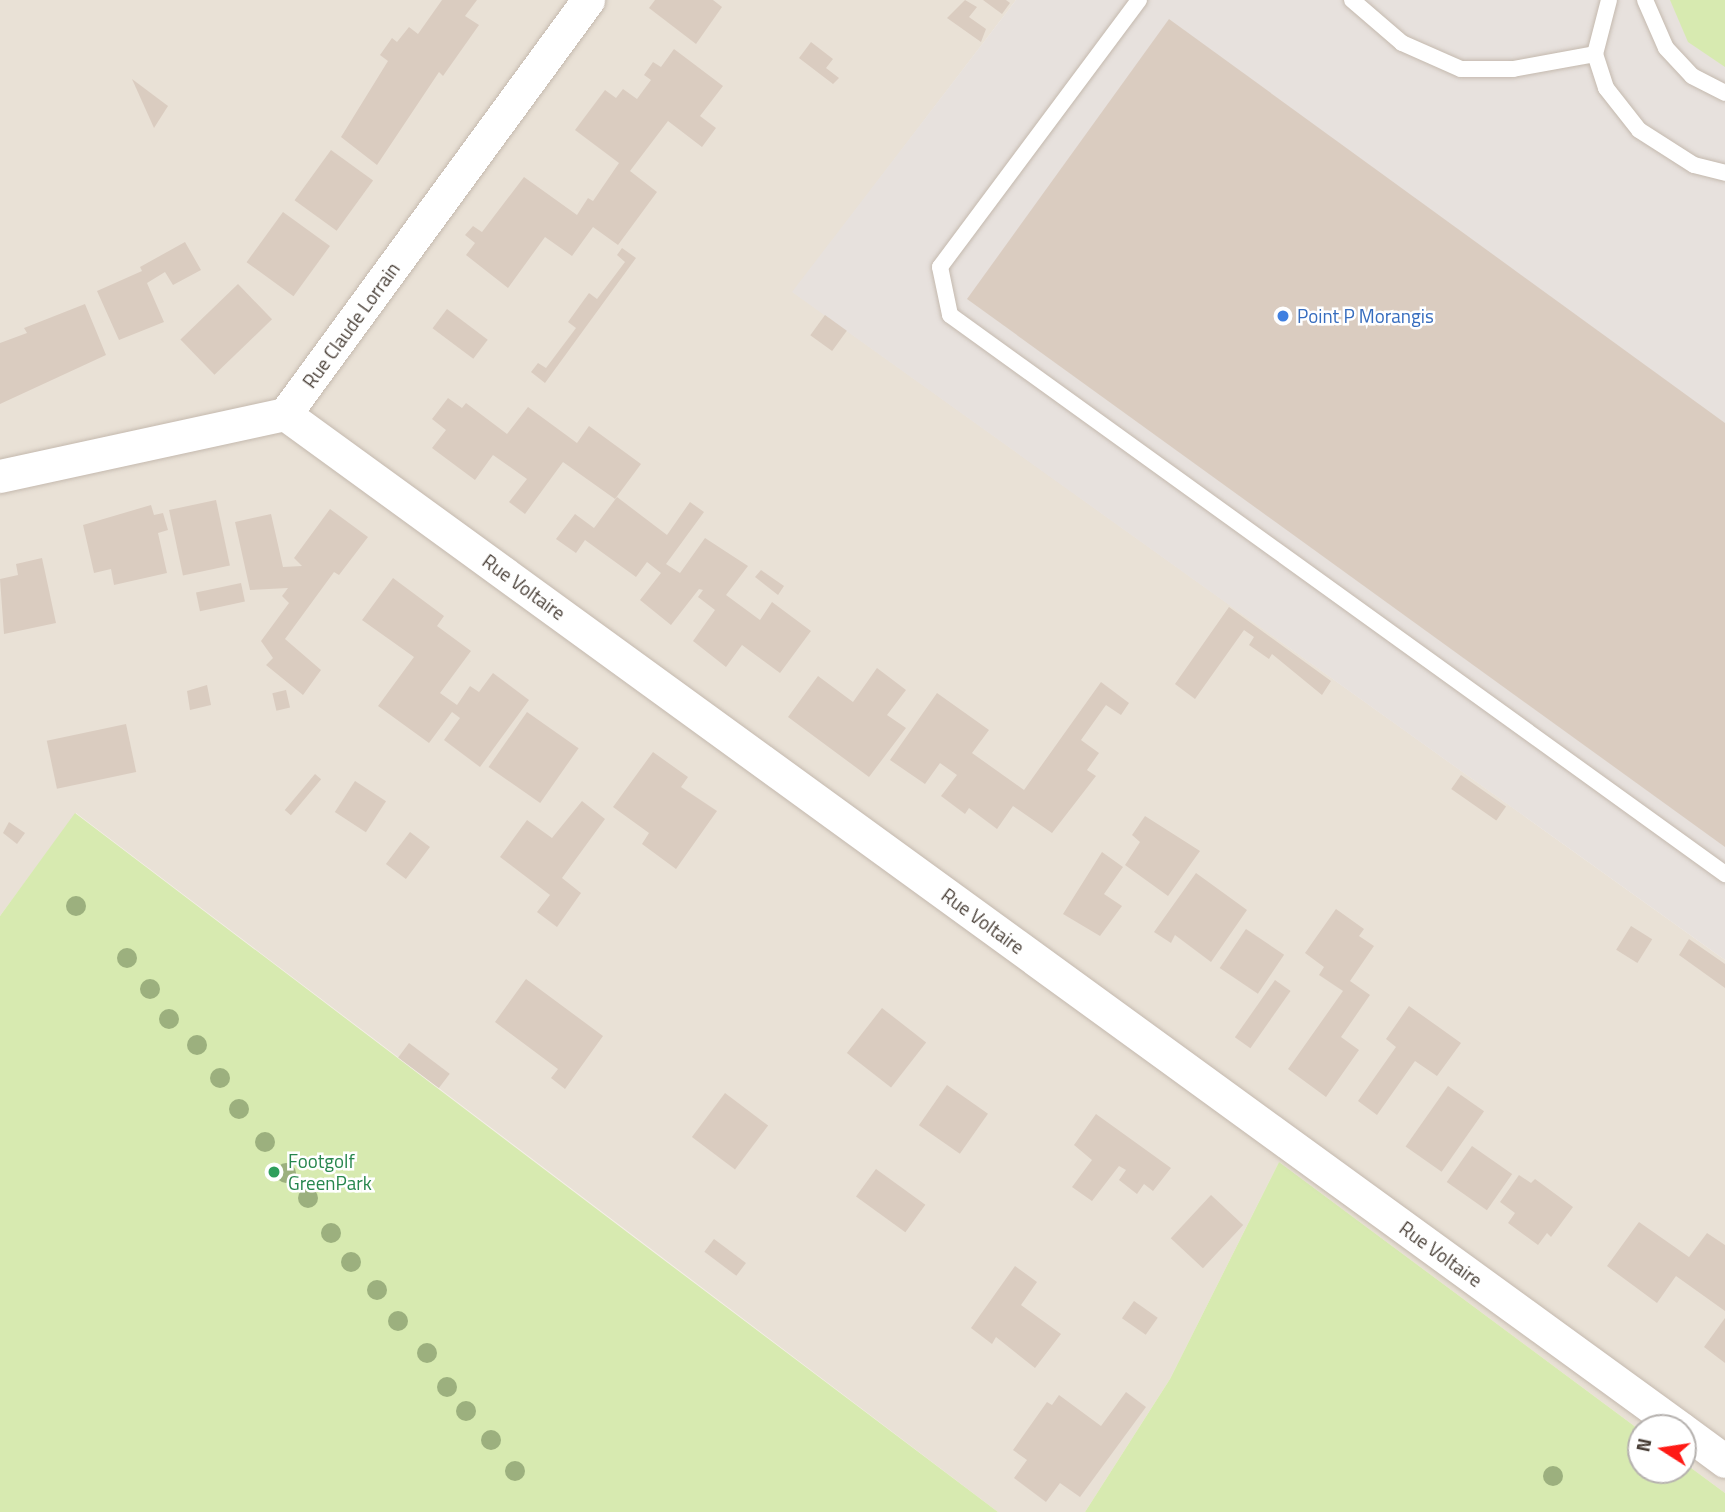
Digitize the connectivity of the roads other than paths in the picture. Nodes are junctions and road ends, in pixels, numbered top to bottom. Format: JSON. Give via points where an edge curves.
{"nodes":[{"id":1,"x":588,"y":0,"type":"edge"},
{"id":2,"x":1139,"y":0,"type":"edge"},
{"id":3,"x":1352,"y":0,"type":"edge"},
{"id":4,"x":1609,"y":0,"type":"edge"},
{"id":5,"x":1645,"y":0,"type":"edge"},
{"id":6,"x":1595,"y":54,"type":"junction"},
{"id":7,"x":1725,"y":93,"type":"edge"},
{"id":8,"x":1725,"y":173,"type":"edge"},
{"id":9,"x":285,"y":414,"type":"junction"},
{"id":10,"x":0,"y":476,"type":"edge"},
{"id":11,"x":1725,"y":874,"type":"edge"},
{"id":12,"x":1660,"y":1414,"type":"edge"},
{"id":13,"x":1697,"y":1441,"type":"edge"},
{"id":14,"x":1725,"y":1461,"type":"edge"}],
"edges":[{"from":1,"to":9,"type":"street","name":"Rue Claude Lorrain"},
{"from":2,"to":11,"type":"lane","via":[[940,267],[950,315]]},
{"from":3,"to":6,"type":"lane","via":[[1402,43],[1461,69],[1513,69]]},
{"from":4,"to":6,"type":"lane"},
{"from":5,"to":7,"type":"lane","via":[[1665,48],[1692,76]]},
{"from":6,"to":8,"type":"lane","via":[[1606,89],[1639,130],[1694,165]]},
{"from":9,"to":10,"type":"street"},
{"from":9,"to":12,"type":"street","name":"Rue Voltaire"},
{"from":13,"to":14,"type":"street","name":"Rue Voltaire"}]}
